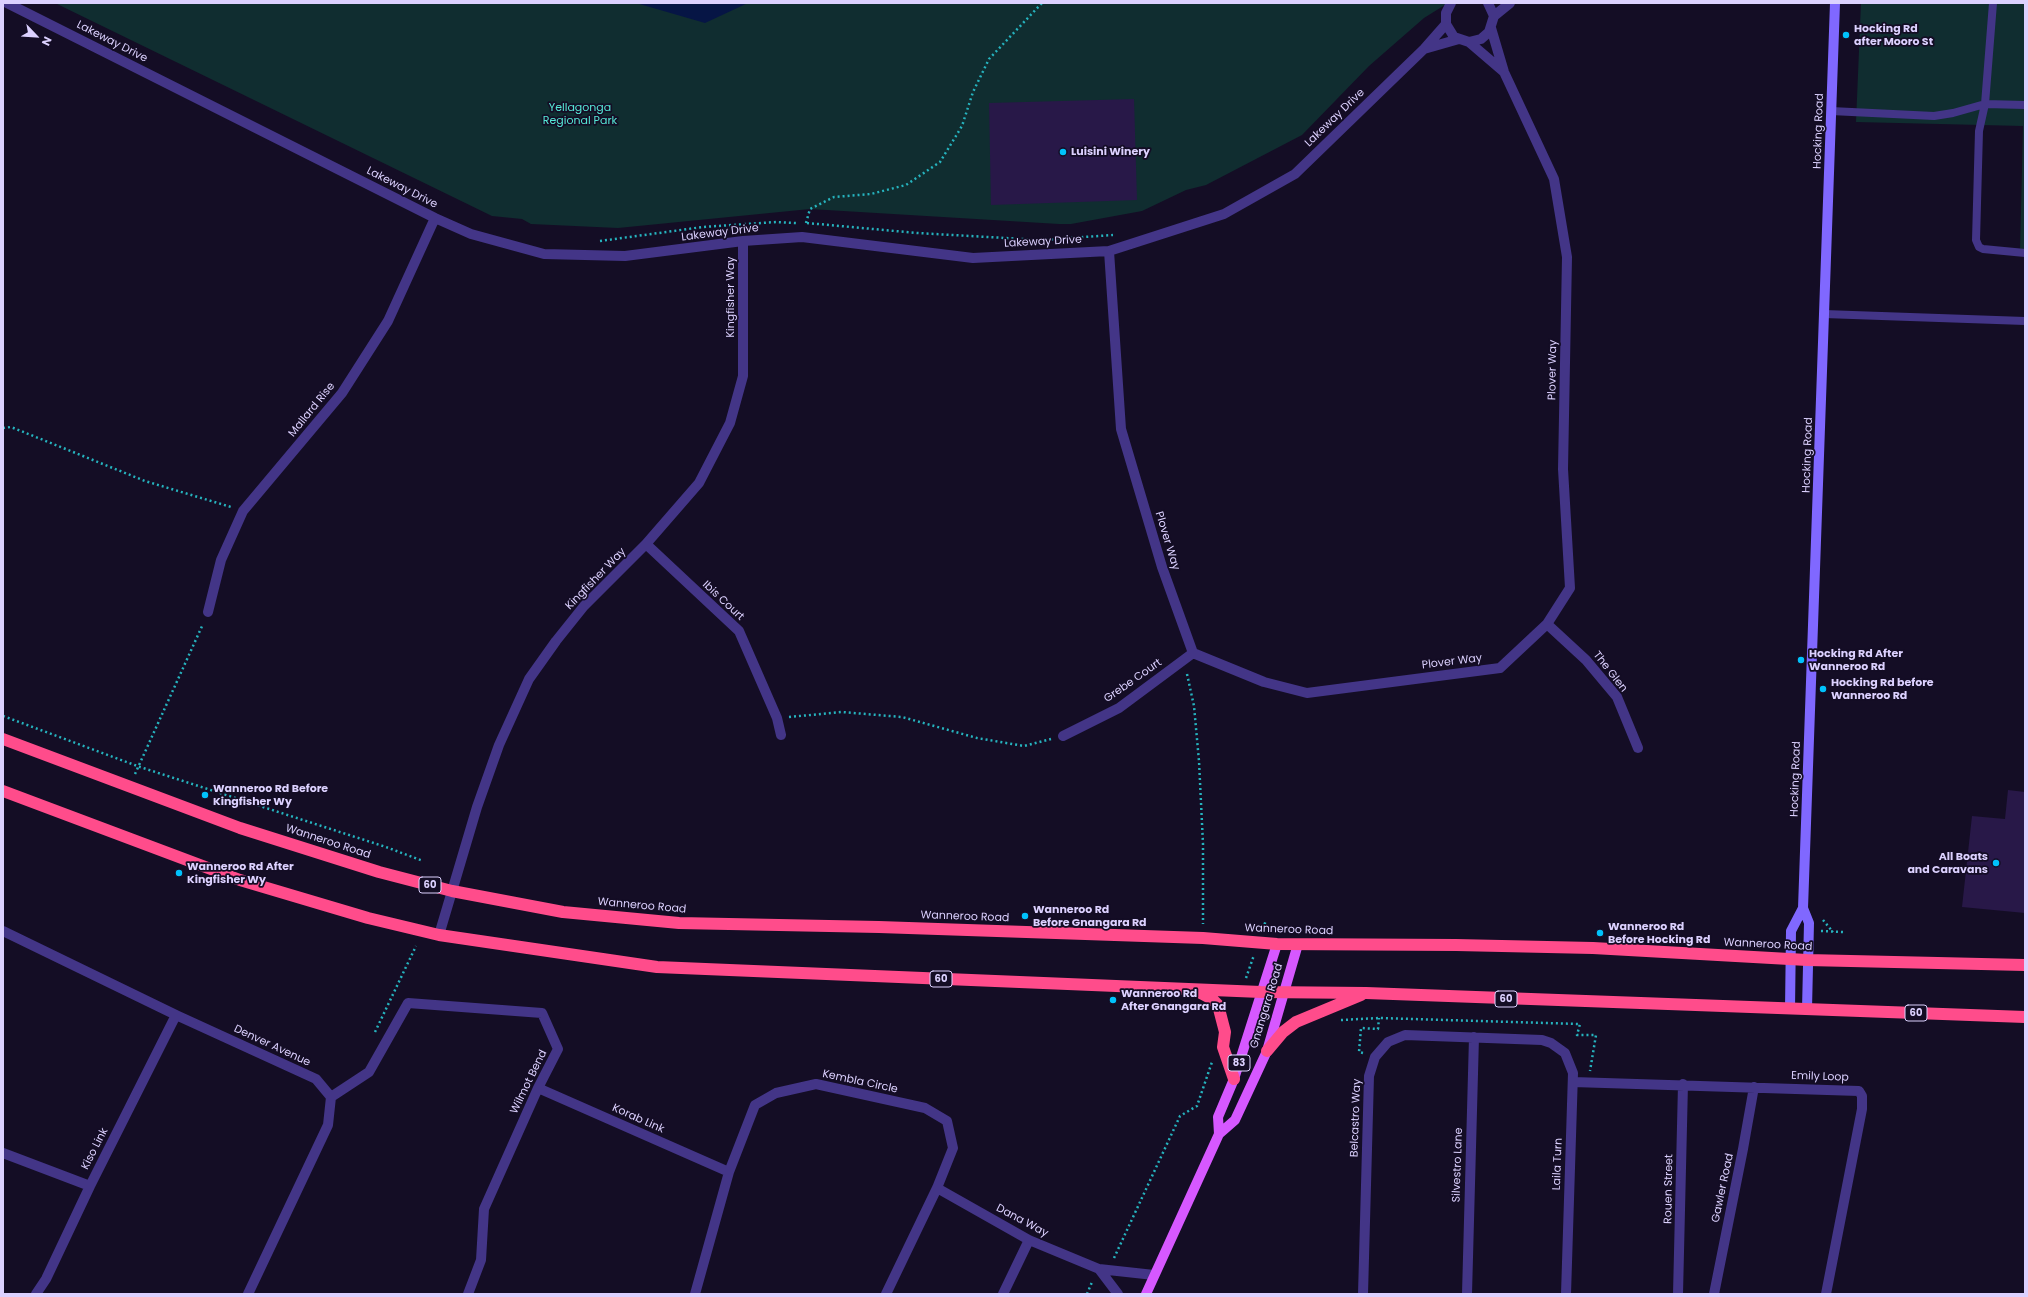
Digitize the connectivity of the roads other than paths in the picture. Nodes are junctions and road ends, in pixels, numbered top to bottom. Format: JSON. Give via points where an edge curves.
{"nodes":[{"id":1,"x":7,"y":3,"type":"edge"},
{"id":2,"x":1451,"y":3,"type":"edge"},
{"id":3,"x":1488,"y":3,"type":"edge"},
{"id":4,"x":1510,"y":3,"type":"edge"},
{"id":5,"x":1835,"y":3,"type":"edge"},
{"id":6,"x":1994,"y":3,"type":"edge"},
{"id":7,"x":1494,"y":16,"type":"junction"},
{"id":8,"x":1446,"y":24,"type":"junction"},
{"id":9,"x":1491,"y":28,"type":"junction"},
{"id":10,"x":1459,"y":40,"type":"junction"},
{"id":11,"x":1469,"y":42,"type":"junction"},
{"id":12,"x":1424,"y":49,"type":"junction"},
{"id":13,"x":1504,"y":72,"type":"junction"},
{"id":14,"x":1986,"y":104,"type":"junction"},
{"id":15,"x":2025,"y":105,"type":"edge"},
{"id":16,"x":1831,"y":111,"type":"junction"},
{"id":17,"x":434,"y":218,"type":"junction"},
{"id":18,"x":743,"y":241,"type":"junction"},
{"id":19,"x":1109,"y":251,"type":"junction"},
{"id":20,"x":2025,"y":253,"type":"edge"},
{"id":21,"x":1824,"y":314,"type":"junction"},
{"id":22,"x":2025,"y":321,"type":"edge"},
{"id":23,"x":646,"y":544,"type":"junction"},
{"id":24,"x":208,"y":612,"type":"road end"},
{"id":25,"x":1547,"y":624,"type":"junction"},
{"id":26,"x":1193,"y":653,"type":"junction"},
{"id":27,"x":781,"y":735,"type":"dead end"},
{"id":28,"x":1063,"y":736,"type":"road end"},
{"id":29,"x":3,"y":739,"type":"edge"},
{"id":30,"x":1638,"y":748,"type":"dead end"},
{"id":31,"x":3,"y":791,"type":"edge"},
{"id":32,"x":452,"y":891,"type":"junction"},
{"id":33,"x":1803,"y":908,"type":"junction"},
{"id":34,"x":3,"y":931,"type":"edge"},
{"id":35,"x":439,"y":935,"type":"junction"},
{"id":36,"x":1277,"y":944,"type":"junction"},
{"id":37,"x":1298,"y":944,"type":"junction"},
{"id":38,"x":1790,"y":960,"type":"junction"},
{"id":39,"x":1807,"y":960,"type":"junction"},
{"id":40,"x":2025,"y":965,"type":"edge"},
{"id":41,"x":1193,"y":989,"type":"junction"},
{"id":42,"x":1261,"y":992,"type":"junction"},
{"id":43,"x":1284,"y":992,"type":"junction"},
{"id":44,"x":1366,"y":992,"type":"junction"},
{"id":45,"x":1790,"y":1008,"type":"junction"},
{"id":46,"x":1807,"y":1009,"type":"junction"},
{"id":47,"x":176,"y":1015,"type":"junction"},
{"id":48,"x":2025,"y":1017,"type":"edge"},
{"id":49,"x":1474,"y":1038,"type":"junction"},
{"id":50,"x":1551,"y":1043,"type":"joint"},
{"id":51,"x":1268,"y":1050,"type":"junction"},
{"id":52,"x":1234,"y":1079,"type":"junction"},
{"id":53,"x":1573,"y":1082,"type":"junction"},
{"id":54,"x":1683,"y":1084,"type":"junction"},
{"id":55,"x":1754,"y":1087,"type":"junction"},
{"id":56,"x":538,"y":1088,"type":"junction"},
{"id":57,"x":331,"y":1097,"type":"junction"},
{"id":58,"x":1219,"y":1134,"type":"junction"},
{"id":59,"x":3,"y":1152,"type":"edge"},
{"id":60,"x":729,"y":1172,"type":"junction"},
{"id":61,"x":90,"y":1186,"type":"junction"},
{"id":62,"x":937,"y":1188,"type":"junction"},
{"id":63,"x":1029,"y":1240,"type":"junction"},
{"id":64,"x":1099,"y":1269,"type":"junction"},
{"id":65,"x":1154,"y":1275,"type":"junction"},
{"id":66,"x":36,"y":1294,"type":"edge"},
{"id":67,"x":248,"y":1294,"type":"edge"},
{"id":68,"x":468,"y":1294,"type":"edge"},
{"id":69,"x":695,"y":1294,"type":"edge"},
{"id":70,"x":886,"y":1294,"type":"edge"},
{"id":71,"x":1004,"y":1294,"type":"edge"},
{"id":72,"x":1118,"y":1294,"type":"edge"},
{"id":73,"x":1146,"y":1294,"type":"edge"},
{"id":74,"x":1363,"y":1294,"type":"edge"},
{"id":75,"x":1467,"y":1294,"type":"edge"},
{"id":76,"x":1566,"y":1294,"type":"edge"},
{"id":77,"x":1678,"y":1294,"type":"edge"},
{"id":78,"x":1714,"y":1294,"type":"edge"},
{"id":79,"x":1826,"y":1294,"type":"edge"}],
"edges":[{"from":1,"to":17,"type":"street","name":"Lakeway Drive"},
{"from":2,"to":8,"type":"street","via":[[1446,13]]},
{"from":3,"to":7,"type":"street"},
{"from":4,"to":7,"type":"street"},
{"from":5,"to":16,"type":"street","name":"Hocking Road"},
{"from":6,"to":14,"type":"lane"},
{"from":7,"to":9,"type":"street"},
{"from":8,"to":10,"type":"street"},
{"from":8,"to":12,"type":"street","name":"Lakeway Drive"},
{"from":9,"to":11,"type":"street","via":[[1484,38]]},
{"from":9,"to":13,"type":"street","name":"Plover Way"},
{"from":10,"to":11,"type":"street"},
{"from":10,"to":12,"type":"street","name":"Lakeway Drive"},
{"from":11,"to":13,"type":"street","name":"Plover Way"},
{"from":12,"to":19,"type":"street","name":"Lakeway Drive","via":[[1295,174],[1224,214]]},
{"from":13,"to":25,"type":"street","name":"Plover Way","via":[[1554,179],[1567,257],[1563,469],[1570,588]]},
{"from":14,"to":15,"type":"lane"},
{"from":14,"to":16,"type":"lane","via":[[1934,116]]},
{"from":14,"to":20,"type":"lane","via":[[1979,131],[1977,244],[1988,250]]},
{"from":16,"to":21,"type":"street","name":"Hocking Road"},
{"from":17,"to":18,"type":"street","name":"Lakeway Drive","via":[[471,234],[544,254],[625,256]]},
{"from":17,"to":24,"type":"street","name":"Mallard Rise","via":[[388,321],[342,393],[243,511],[221,560]]},
{"from":18,"to":19,"type":"street","name":"Lakeway Drive","via":[[802,237],[973,258]]},
{"from":18,"to":23,"type":"street","name":"Kingfisher Way","via":[[743,376],[730,423],[699,483]]},
{"from":19,"to":26,"type":"street","name":"Plover Way","via":[[1121,429],[1162,567]]},
{"from":21,"to":22,"type":"lane"},
{"from":21,"to":33,"type":"street","name":"Hocking Road"},
{"from":23,"to":27,"type":"street","name":"Ibis Court","via":[[738,631],[777,718]]},
{"from":23,"to":32,"type":"street","name":"Kingfisher Way","via":[[584,606],[529,678],[499,745]]},
{"from":25,"to":26,"type":"street","name":"Plover Way","via":[[1500,668],[1307,693],[1264,682]]},
{"from":25,"to":30,"type":"street","name":"The Glen","via":[[1586,660],[1617,698]]},
{"from":26,"to":28,"type":"street","name":"Grebe Court","via":[[1119,708]]},
{"from":29,"to":32,"type":"highway","name":"Wanneroo Road","number":"60","via":[[240,828],[379,872]]},
{"from":31,"to":35,"type":"highway","number":"60","via":[[240,880],[368,918]]},
{"from":32,"to":35,"type":"street","name":"Kingfisher Way"},
{"from":32,"to":36,"type":"highway","name":"Wanneroo Road","number":"60","via":[[562,912],[679,923],[879,926],[1202,938]]},
{"from":33,"to":38,"type":"street","name":"Hocking Road","via":[[1791,931]]},
{"from":33,"to":39,"type":"street","name":"Hocking Road","via":[[1809,923]]},
{"from":34,"to":47,"type":"street","name":"Denver Avenue"},
{"from":35,"to":41,"type":"highway","number":"60","via":[[657,967]]},
{"from":36,"to":37,"type":"highway","name":"Wanneroo Road","number":"60"},
{"from":36,"to":42,"type":"main road","name":"Gnangara Road","number":"83"},
{"from":37,"to":38,"type":"highway","name":"Wanneroo Road","number":"60","via":[[1593,948]]},
{"from":37,"to":43,"type":"main road","name":"Gnangara Road","number":"83"},
{"from":38,"to":39,"type":"highway","name":"Wanneroo Road","number":"60"},
{"from":38,"to":45,"type":"street","name":"Hocking Road"},
{"from":39,"to":40,"type":"highway","name":"Wanneroo Road","number":"60"},
{"from":39,"to":46,"type":"street","name":"Hocking Road"},
{"from":41,"to":42,"type":"highway","number":"60"},
{"from":41,"to":52,"type":"highway","via":[[1218,1005],[1225,1032],[1223,1047]]},
{"from":42,"to":43,"type":"highway","number":"60"},
{"from":42,"to":52,"type":"main road","name":"Gnangara Road","number":"83"},
{"from":43,"to":44,"type":"highway","number":"60"},
{"from":43,"to":51,"type":"main road","name":"Gnangara Road","number":"83"},
{"from":44,"to":45,"type":"highway","number":"60"},
{"from":44,"to":51,"type":"highway","number":"83","via":[[1296,1022],[1283,1032]]},
{"from":45,"to":46,"type":"highway","number":"60"},
{"from":46,"to":48,"type":"highway","number":"60"},
{"from":47,"to":57,"type":"street","name":"Denver Avenue","via":[[316,1079]]},
{"from":47,"to":61,"type":"street","name":"Kiso Link"},
{"from":49,"to":50,"type":"street","name":"Belcastro Way","via":[[1542,1040]]},
{"from":49,"to":74,"type":"street","name":"Belcastro Way","via":[[1405,1035],[1388,1042],[1375,1057],[1369,1076]]},
{"from":49,"to":75,"type":"street","name":"Silvestro Lane"},
{"from":50,"to":53,"type":"street","name":"Laila Turn","via":[[1565,1053],[1573,1073]]},
{"from":51,"to":58,"type":"main road","name":"Gnangara Road","number":"83","via":[[1235,1120]]},
{"from":52,"to":58,"type":"main road","name":"Gnangara Road","number":"83","via":[[1218,1117]]},
{"from":53,"to":54,"type":"street","name":"Emily Loop"},
{"from":53,"to":76,"type":"street","name":"Laila Turn"},
{"from":54,"to":55,"type":"street","name":"Emily Loop"},
{"from":54,"to":77,"type":"street","name":"Rouen Street"},
{"from":55,"to":78,"type":"street","name":"Gawler Road"},
{"from":55,"to":79,"type":"street","name":"Emily Loop","via":[[1859,1090],[1862,1096],[1862,1109]]},
{"from":56,"to":57,"type":"street","name":"Wilmot Bend","via":[[558,1049],[542,1013],[408,1003],[368,1072]]},
{"from":56,"to":60,"type":"street","name":"Korab Link"},
{"from":56,"to":68,"type":"street","name":"Wilmot Bend","via":[[484,1209],[482,1260]]},
{"from":57,"to":67,"type":"street","via":[[328,1125]]},
{"from":58,"to":65,"type":"main road","name":"Gnangara Road","number":"83"},
{"from":59,"to":61,"type":"street"},
{"from":60,"to":62,"type":"street","name":"Kembla Circle","via":[[755,1105],[776,1093],[816,1084],[925,1108],[947,1121],[953,1148]]},
{"from":60,"to":69,"type":"street","name":"Kembla Circle"},
{"from":61,"to":66,"type":"street","name":"Kiso Link","via":[[46,1280]]},
{"from":62,"to":63,"type":"street","name":"Dana Way"},
{"from":62,"to":70,"type":"street","name":"Kembla Circle"},
{"from":63,"to":64,"type":"street","name":"Dana Way"},
{"from":63,"to":71,"type":"street"},
{"from":64,"to":65,"type":"street","name":"Dana Way"},
{"from":64,"to":72,"type":"street"},
{"from":65,"to":73,"type":"main road","name":"Gnangara Road","number":"83"}]}
